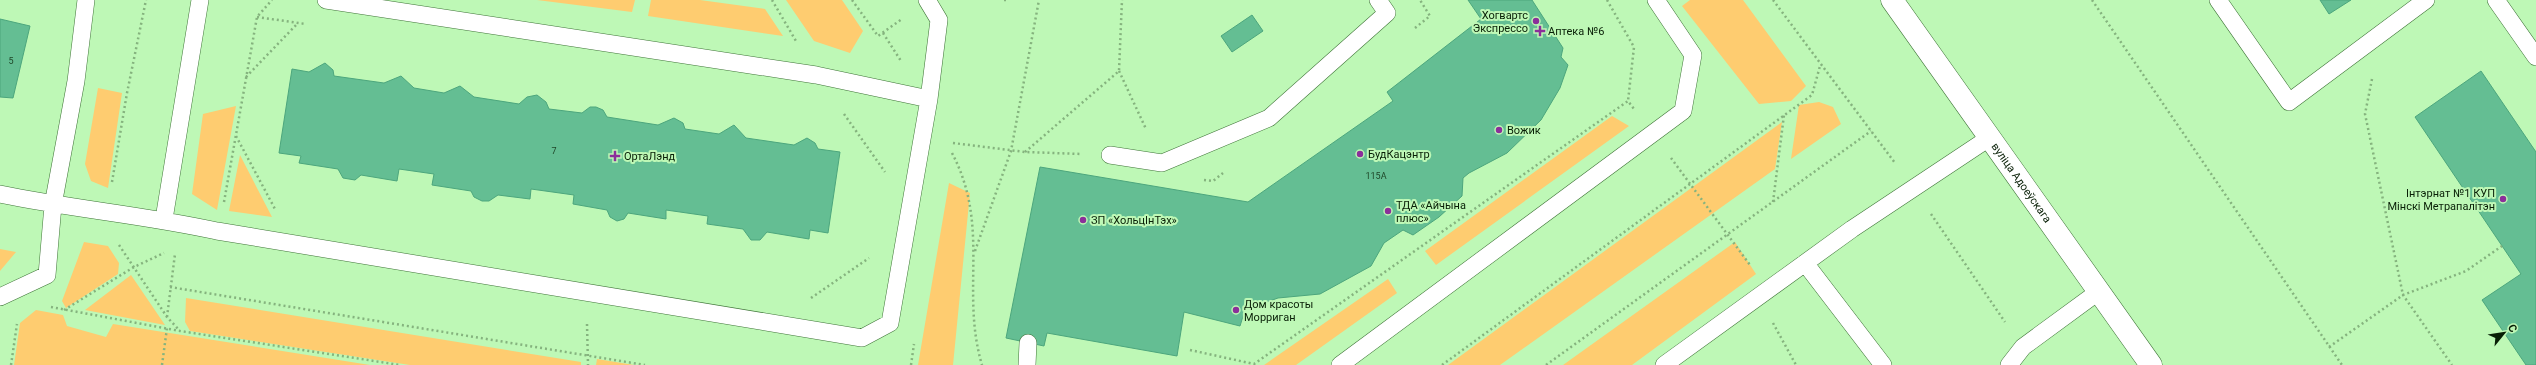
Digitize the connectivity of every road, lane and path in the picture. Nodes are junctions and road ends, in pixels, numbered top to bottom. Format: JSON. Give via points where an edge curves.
{"nodes":[{"id":1,"x":86,"y":0,"type":"edge"},
{"id":2,"x":146,"y":0,"type":"edge"},
{"id":3,"x":200,"y":0,"type":"edge"},
{"id":4,"x":272,"y":0,"type":"edge"},
{"id":5,"x":326,"y":0,"type":"edge"},
{"id":6,"x":772,"y":0,"type":"edge"},
{"id":7,"x":852,"y":0,"type":"edge"},
{"id":8,"x":927,"y":0,"type":"edge"},
{"id":9,"x":1004,"y":0,"type":"edge"},
{"id":10,"x":1009,"y":0,"type":"edge"},
{"id":11,"x":1039,"y":0,"type":"edge"},
{"id":12,"x":1122,"y":0,"type":"edge"},
{"id":13,"x":1378,"y":0,"type":"edge"},
{"id":14,"x":1607,"y":0,"type":"edge"},
{"id":15,"x":1656,"y":0,"type":"edge"},
{"id":16,"x":1892,"y":0,"type":"edge"},
{"id":17,"x":2092,"y":0,"type":"edge"},
{"id":18,"x":2218,"y":0,"type":"edge"},
{"id":19,"x":2426,"y":0,"type":"edge"},
{"id":20,"x":2496,"y":0,"type":"edge"},
{"id":21,"x":906,"y":16,"type":"dead end"},
{"id":22,"x":298,"y":23,"type":"dead end"},
{"id":23,"x":2382,"y":33,"type":"junction"},
{"id":24,"x":2536,"y":58,"type":"edge"},
{"id":25,"x":1820,"y":66,"type":"dead end"},
{"id":26,"x":1119,"y":71,"type":"junction"},
{"id":27,"x":816,"y":75,"type":"junction"},
{"id":28,"x":246,"y":77,"type":"junction"},
{"id":29,"x":928,"y":99,"type":"junction"},
{"id":30,"x":1628,"y":101,"type":"dead end"},
{"id":31,"x":1784,"y":114,"type":"junction"},
{"id":32,"x":1871,"y":131,"type":"dead end"},
{"id":33,"x":235,"y":135,"type":"junction"},
{"id":34,"x":1989,"y":138,"type":"junction"},
{"id":35,"x":947,"y":148,"type":"dead end"},
{"id":36,"x":1025,"y":152,"type":"dead end"},
{"id":37,"x":1110,"y":156,"type":"dead end"},
{"id":38,"x":1162,"y":163,"type":"junction"},
{"id":39,"x":890,"y":178,"type":"dead end"},
{"id":40,"x":112,"y":186,"type":"dead end"},
{"id":41,"x":0,"y":194,"type":"edge"},
{"id":42,"x":1773,"y":202,"type":"junction"},
{"id":43,"x":53,"y":205,"type":"junction"},
{"id":44,"x":276,"y":210,"type":"dead end"},
{"id":45,"x":164,"y":219,"type":"junction"},
{"id":46,"x":217,"y":230,"type":"junction"},
{"id":47,"x":126,"y":245,"type":"dead end"},
{"id":48,"x":2502,"y":246,"type":"dead end"},
{"id":49,"x":168,"y":251,"type":"dead end"},
{"id":50,"x":974,"y":251,"type":"junction"},
{"id":51,"x":874,"y":254,"type":"dead end"},
{"id":52,"x":1805,"y":262,"type":"junction"},
{"id":53,"x":134,"y":267,"type":"junction"},
{"id":54,"x":170,"y":287,"type":"junction"},
{"id":55,"x":2098,"y":292,"type":"junction"},
{"id":56,"x":2403,"y":294,"type":"junction"},
{"id":57,"x":0,"y":297,"type":"edge"},
{"id":58,"x":804,"y":302,"type":"dead end"},
{"id":59,"x":50,"y":307,"type":"dead end"},
{"id":60,"x":64,"y":310,"type":"junction"},
{"id":61,"x":167,"y":317,"type":"junction"},
{"id":62,"x":1772,"y":320,"type":"dead end"},
{"id":63,"x":18,"y":322,"type":"dead end"},
{"id":64,"x":167,"y":328,"type":"junction"},
{"id":65,"x":180,"y":331,"type":"junction"},
{"id":66,"x":1028,"y":343,"type":"dead end"},
{"id":67,"x":2329,"y":347,"type":"junction"},
{"id":68,"x":11,"y":365,"type":"edge"},
{"id":69,"x":162,"y":365,"type":"edge"},
{"id":70,"x":400,"y":365,"type":"edge"},
{"id":71,"x":645,"y":365,"type":"edge"},
{"id":72,"x":982,"y":365,"type":"edge"},
{"id":73,"x":1027,"y":365,"type":"edge"},
{"id":74,"x":1340,"y":365,"type":"edge"},
{"id":75,"x":1442,"y":365,"type":"edge"},
{"id":76,"x":1546,"y":365,"type":"edge"},
{"id":77,"x":1664,"y":365,"type":"edge"},
{"id":78,"x":1796,"y":365,"type":"edge"},
{"id":79,"x":1883,"y":365,"type":"edge"},
{"id":80,"x":2009,"y":365,"type":"edge"},
{"id":81,"x":2151,"y":365,"type":"edge"},
{"id":82,"x":2342,"y":365,"type":"edge"},
{"id":83,"x":2452,"y":365,"type":"edge"}],
"edges":[{"from":1,"to":43,"type":"lane","via":[[76,81]]},
{"from":2,"to":40,"type":"path"},
{"from":3,"to":45,"type":"lane"},
{"from":4,"to":28,"type":"path","via":[[257,17]]},
{"from":5,"to":27,"type":"lane"},
{"from":6,"to":27,"type":"path"},
{"from":7,"to":21,"type":"path","via":[[878,36]]},
{"from":8,"to":29,"type":"lane","via":[[939,20]]},
{"from":9,"to":10,"type":"path"},
{"from":11,"to":50,"type":"path","via":[[1011,151]]},
{"from":12,"to":26,"type":"path"},
{"from":13,"to":38,"type":"lane","via":[[1387,14],[1269,118]]},
{"from":14,"to":30,"type":"path","via":[[1634,47]]},
{"from":15,"to":74,"type":"lane","via":[[1693,56],[1683,111]]},
{"from":16,"to":34,"type":"main road","name":"вуліца Адоеўскага"},
{"from":17,"to":67,"type":"path"},
{"from":18,"to":23,"type":"lane","via":[[2289,102]]},
{"from":19,"to":23,"type":"lane"},
{"from":20,"to":24,"type":"lane"},
{"from":22,"to":28,"type":"path"},
{"from":23,"to":56,"type":"path","via":[[2365,114]]},
{"from":25,"to":31,"type":"path","via":[[1812,95]]},
{"from":26,"to":36,"type":"path"},
{"from":26,"to":38,"type":"path"},
{"from":27,"to":29,"type":"lane"},
{"from":27,"to":39,"type":"path"},
{"from":28,"to":33,"type":"path"},
{"from":29,"to":46,"type":"lane","via":[[890,323],[862,338]]},
{"from":31,"to":42,"type":"path"},
{"from":31,"to":75,"type":"path"},
{"from":32,"to":42,"type":"path"},
{"from":33,"to":44,"type":"path"},
{"from":33,"to":46,"type":"path"},
{"from":34,"to":52,"type":"lane"},
{"from":34,"to":55,"type":"main road","name":"вуліца Адоеўскага"},
{"from":35,"to":50,"type":"path","via":[[960,168],[968,194],[973,215]]},
{"from":37,"to":38,"type":"lane"},
{"from":41,"to":43,"type":"lane"},
{"from":42,"to":76,"type":"path"},
{"from":43,"to":45,"type":"lane"},
{"from":43,"to":57,"type":"lane","via":[[47,275]]},
{"from":45,"to":46,"type":"lane"},
{"from":46,"to":54,"type":"path","via":[[176,248]]},
{"from":47,"to":53,"type":"path","via":[[119,244]]},
{"from":48,"to":56,"type":"path","via":[[2466,272]]},
{"from":49,"to":53,"type":"path"},
{"from":50,"to":72,"type":"path","via":[[973,325]]},
{"from":51,"to":58,"type":"path"},
{"from":52,"to":77,"type":"lane"},
{"from":52,"to":79,"type":"lane"},
{"from":53,"to":60,"type":"path"},
{"from":53,"to":61,"type":"path"},
{"from":54,"to":61,"type":"path"},
{"from":54,"to":71,"type":"path"},
{"from":55,"to":80,"type":"lane","via":[[2023,347]]},
{"from":55,"to":81,"type":"main road","name":"вуліца Адоеўскага"},
{"from":56,"to":67,"type":"path"},
{"from":56,"to":83,"type":"path"},
{"from":59,"to":60,"type":"path"},
{"from":60,"to":64,"type":"path"},
{"from":61,"to":65,"type":"path"},
{"from":62,"to":78,"type":"path"},
{"from":63,"to":68,"type":"path"},
{"from":64,"to":65,"type":"path"},
{"from":64,"to":69,"type":"path"},
{"from":65,"to":70,"type":"path"},
{"from":66,"to":73,"type":"lane"},
{"from":67,"to":82,"type":"path"}]}
